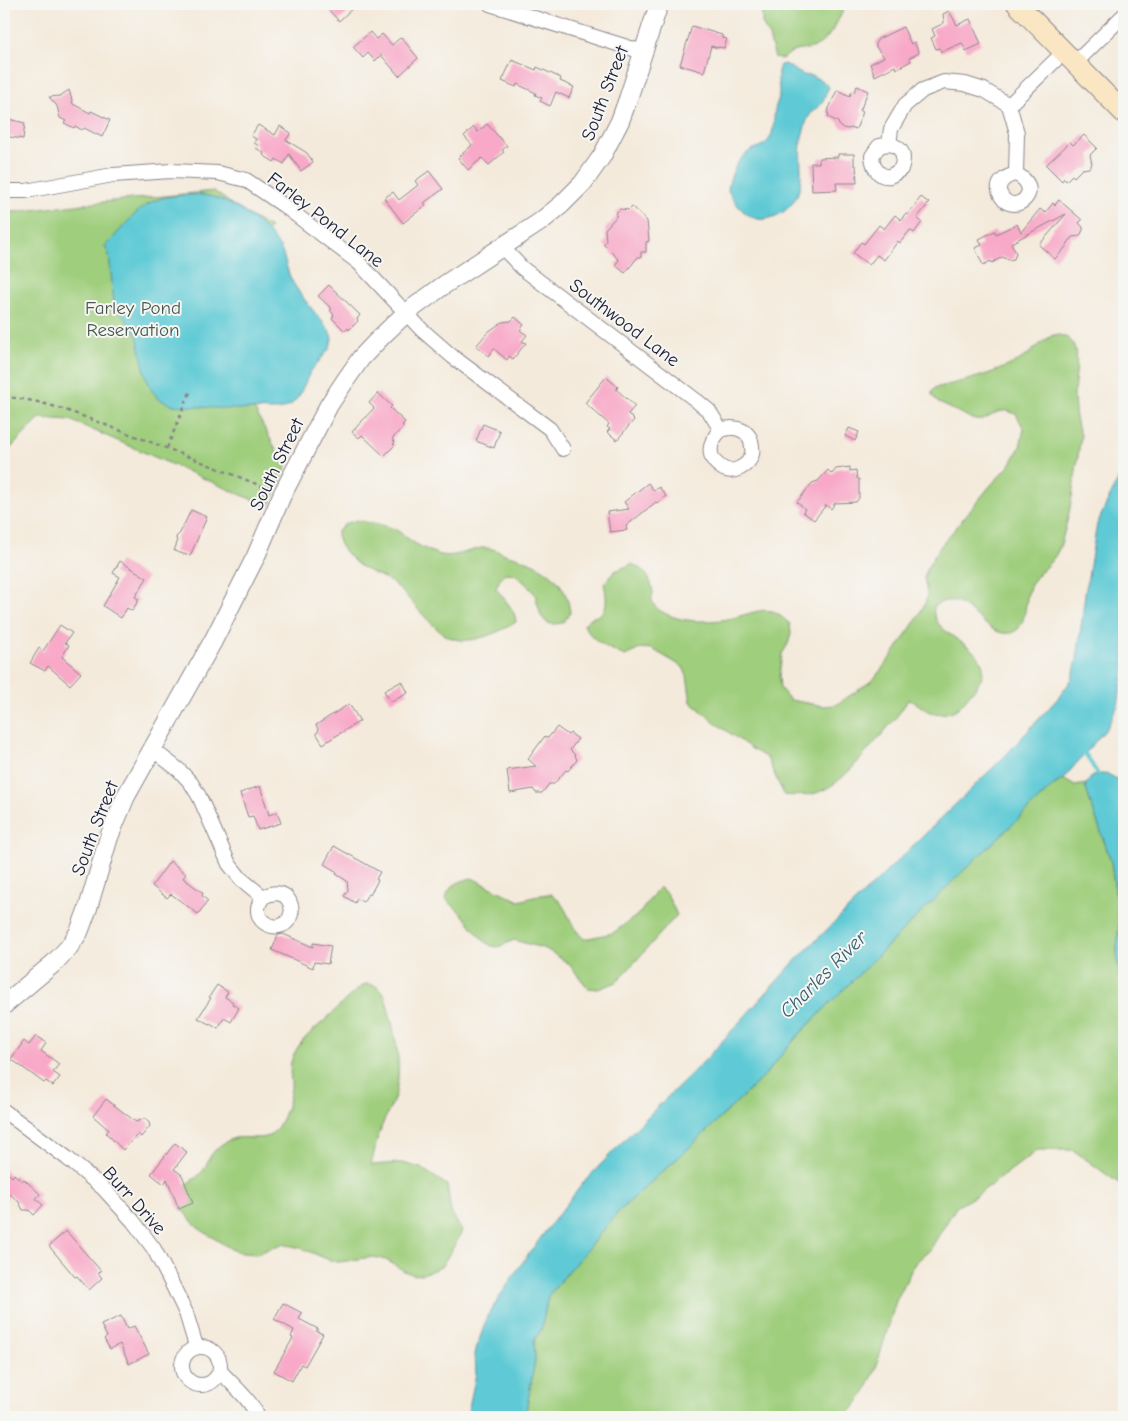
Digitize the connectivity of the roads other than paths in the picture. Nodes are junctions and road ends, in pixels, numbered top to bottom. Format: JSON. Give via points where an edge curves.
{"nodes":[{"id":1,"x":490,"y":4,"type":"edge"},
{"id":2,"x":659,"y":4,"type":"edge"},
{"id":3,"x":1017,"y":4,"type":"edge"},
{"id":4,"x":1124,"y":15,"type":"edge"},
{"id":5,"x":643,"y":52,"type":"junction"},
{"id":6,"x":1069,"y":58,"type":"junction"},
{"id":7,"x":1009,"y":105,"type":"junction"},
{"id":8,"x":1124,"y":113,"type":"edge"},
{"id":9,"x":889,"y":144,"type":"dead end"},
{"id":10,"x":1016,"y":174,"type":"dead end"},
{"id":11,"x":4,"y":191,"type":"edge"},
{"id":12,"x":503,"y":248,"type":"junction"},
{"id":13,"x":406,"y":313,"type":"junction"},
{"id":14,"x":721,"y":430,"type":"dead end"},
{"id":15,"x":563,"y":448,"type":"dead end"},
{"id":16,"x":152,"y":749,"type":"junction"},
{"id":17,"x":263,"y":897,"type":"dead end"},
{"id":18,"x":4,"y":1005,"type":"edge"},
{"id":19,"x":4,"y":1111,"type":"edge"},
{"id":20,"x":196,"y":1346,"type":"junction"},
{"id":21,"x":220,"y":1371,"type":"junction"},
{"id":22,"x":258,"y":1417,"type":"edge"}],
"edges":[{"from":1,"to":5,"type":"street"},
{"from":2,"to":5,"type":"street","name":"South Street"},
{"from":3,"to":6,"type":"main road"},
{"from":4,"to":6,"type":"street"},
{"from":5,"to":12,"type":"street","name":"South Street","via":[[620,121],[593,169],[561,205]]},
{"from":6,"to":7,"type":"street"},
{"from":6,"to":8,"type":"main road"},
{"from":7,"to":9,"type":"street","via":[[984,90],[944,82],[923,90],[905,105],[891,129]]},
{"from":7,"to":10,"type":"street","via":[[1018,133]]},
{"from":11,"to":13,"type":"street","name":"Farley Pond Lane","via":[[26,191],[113,175],[171,171],[218,173],[246,180],[359,263]]},
{"from":12,"to":13,"type":"street","name":"South Street"},
{"from":12,"to":14,"type":"street","name":"Southwood Lane","via":[[519,266],[709,411]]},
{"from":13,"to":15,"type":"street","via":[[453,357],[550,429]]},
{"from":13,"to":16,"type":"street","name":"South Street","via":[[366,353],[329,405],[282,495],[232,605]]},
{"from":16,"to":17,"type":"street","via":[[191,783],[229,864]]},
{"from":16,"to":18,"type":"street","name":"South Street","via":[[122,804],[74,940],[54,963]]},
{"from":19,"to":20,"type":"street","name":"Burr Drive","via":[[103,1188],[133,1221],[154,1249],[172,1284],[186,1313]]},
{"from":20,"to":21,"type":"street","via":[[211,1349],[218,1356]]},
{"from":20,"to":21,"type":"street","via":[[186,1353],[181,1364],[184,1377],[202,1386],[213,1381]]},
{"from":21,"to":22,"type":"street"}]}
